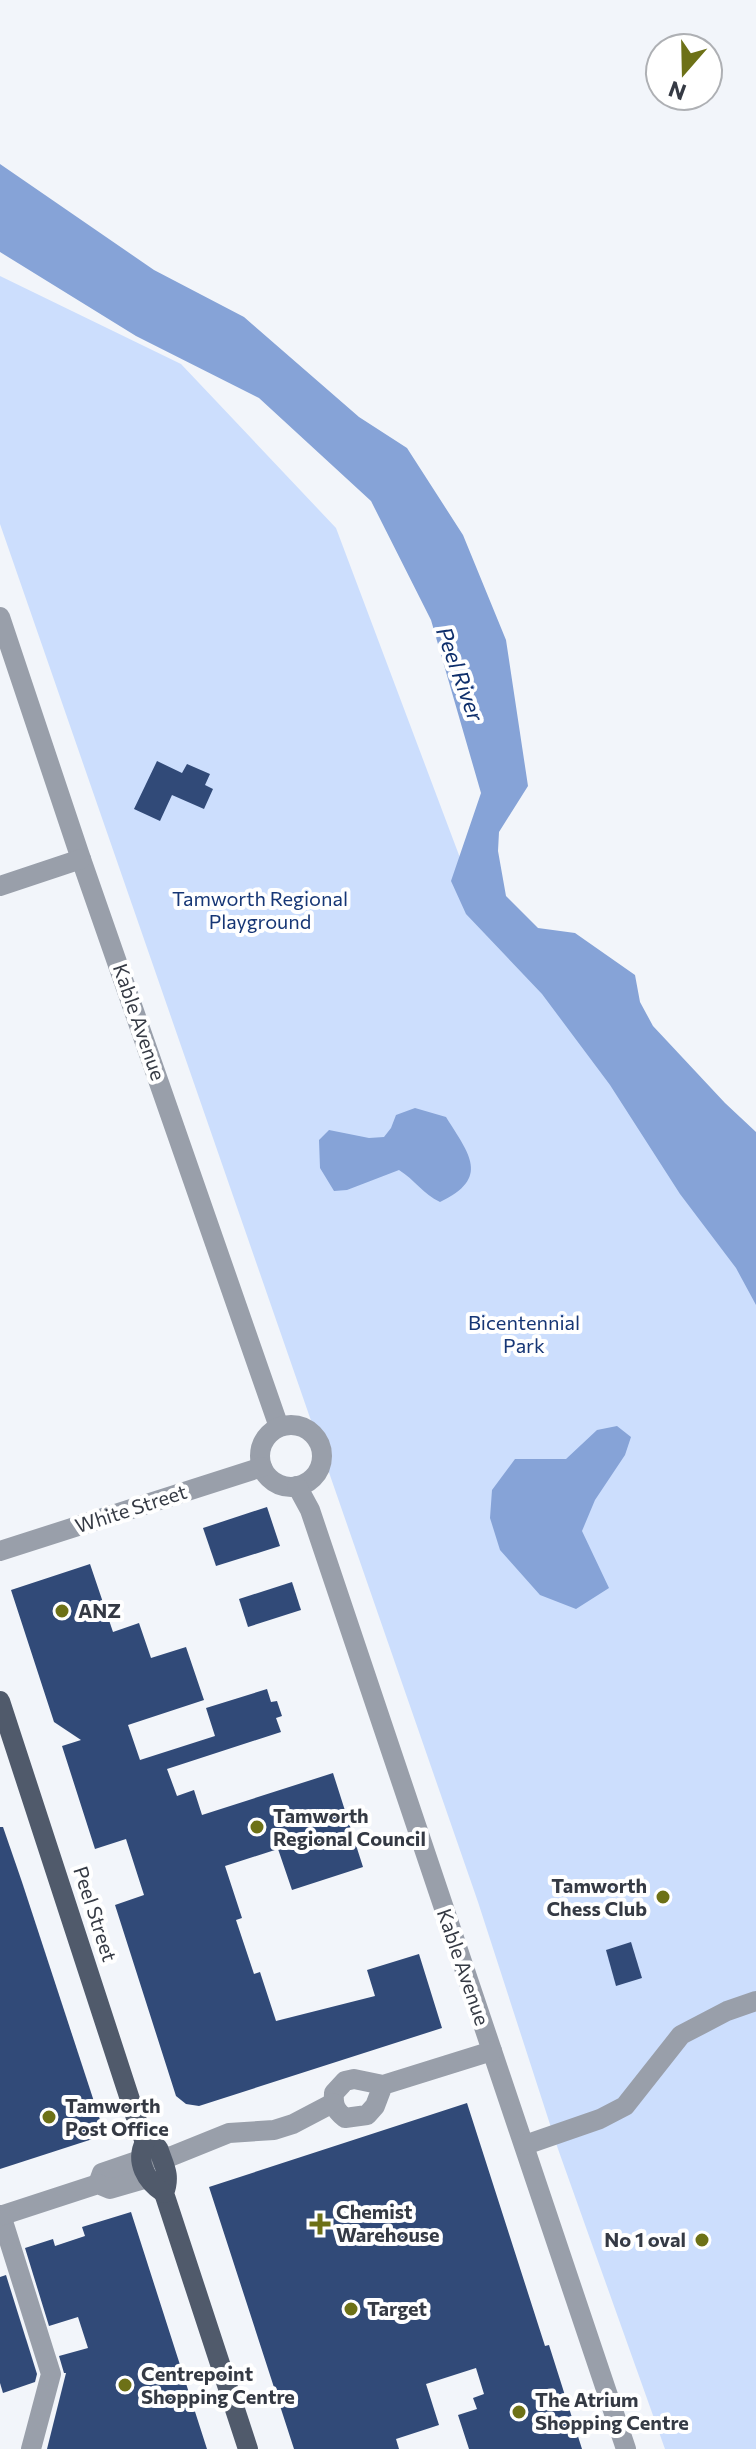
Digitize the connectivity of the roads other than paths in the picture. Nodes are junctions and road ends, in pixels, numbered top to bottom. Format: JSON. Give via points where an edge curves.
{"nodes":[{"id":1,"x":0,"y":617,"type":"edge"},
{"id":2,"x":81,"y":859,"type":"junction"},
{"id":3,"x":0,"y":886,"type":"edge"},
{"id":4,"x":279,"y":1427,"type":"junction"},
{"id":5,"x":262,"y":1467,"type":"junction"},
{"id":6,"x":297,"y":1486,"type":"junction"},
{"id":7,"x":0,"y":1551,"type":"edge"},
{"id":8,"x":0,"y":1701,"type":"edge"},
{"id":9,"x":756,"y":2001,"type":"edge"},
{"id":10,"x":492,"y":2051,"type":"junction"},
{"id":11,"x":383,"y":2085,"type":"junction"},
{"id":12,"x":333,"y":2103,"type":"junction"},
{"id":13,"x":525,"y":2145,"type":"junction"},
{"id":14,"x":162,"y":2159,"type":"junction"},
{"id":15,"x":144,"y":2160,"type":"junction"},
{"id":16,"x":164,"y":2193,"type":"junction"},
{"id":17,"x":1,"y":2216,"type":"edge"},
{"id":18,"x":31,"y":2449,"type":"edge"},
{"id":19,"x":248,"y":2449,"type":"edge"},
{"id":20,"x":626,"y":2449,"type":"edge"}],
"edges":[{"from":1,"to":2,"type":"street","name":"Kable Avenue"},
{"from":2,"to":3,"type":"street"},
{"from":2,"to":4,"type":"street","name":"Kable Avenue"},
{"from":4,"to":5,"type":"street","via":[[260,1448]]},
{"from":4,"to":6,"type":"street","via":[[299,1426],[321,1447],[319,1468]]},
{"from":5,"to":6,"type":"street","via":[[276,1483]]},
{"from":5,"to":7,"type":"street","name":"White Street"},
{"from":6,"to":10,"type":"street","name":"Kable Avenue","via":[[310,1510]]},
{"from":8,"to":15,"type":"main road","name":"Peel Street"},
{"from":9,"to":13,"type":"street","via":[[681,2035],[625,2106]]},
{"from":10,"to":11,"type":"street"},
{"from":10,"to":13,"type":"street","name":"Kable Avenue"},
{"from":11,"to":12,"type":"street","via":[[345,2081]]},
{"from":11,"to":12,"type":"street","via":[[367,2115],[345,2118]]},
{"from":12,"to":14,"type":"street","via":[[293,2124],[229,2133]]},
{"from":13,"to":20,"type":"street","name":"Kable Avenue"},
{"from":14,"to":15,"type":"main road","name":"Peel Street","via":[[158,2148]]},
{"from":14,"to":16,"type":"main road","name":"Peel Street","via":[[169,2180]]},
{"from":15,"to":16,"type":"main road","name":"Peel Street","via":[[150,2184]]},
{"from":15,"to":17,"type":"street","via":[[102,2173],[98,2184]]},
{"from":16,"to":19,"type":"main road","name":"Peel Street"},
{"from":17,"to":18,"type":"street","via":[[51,2374]]}]}
